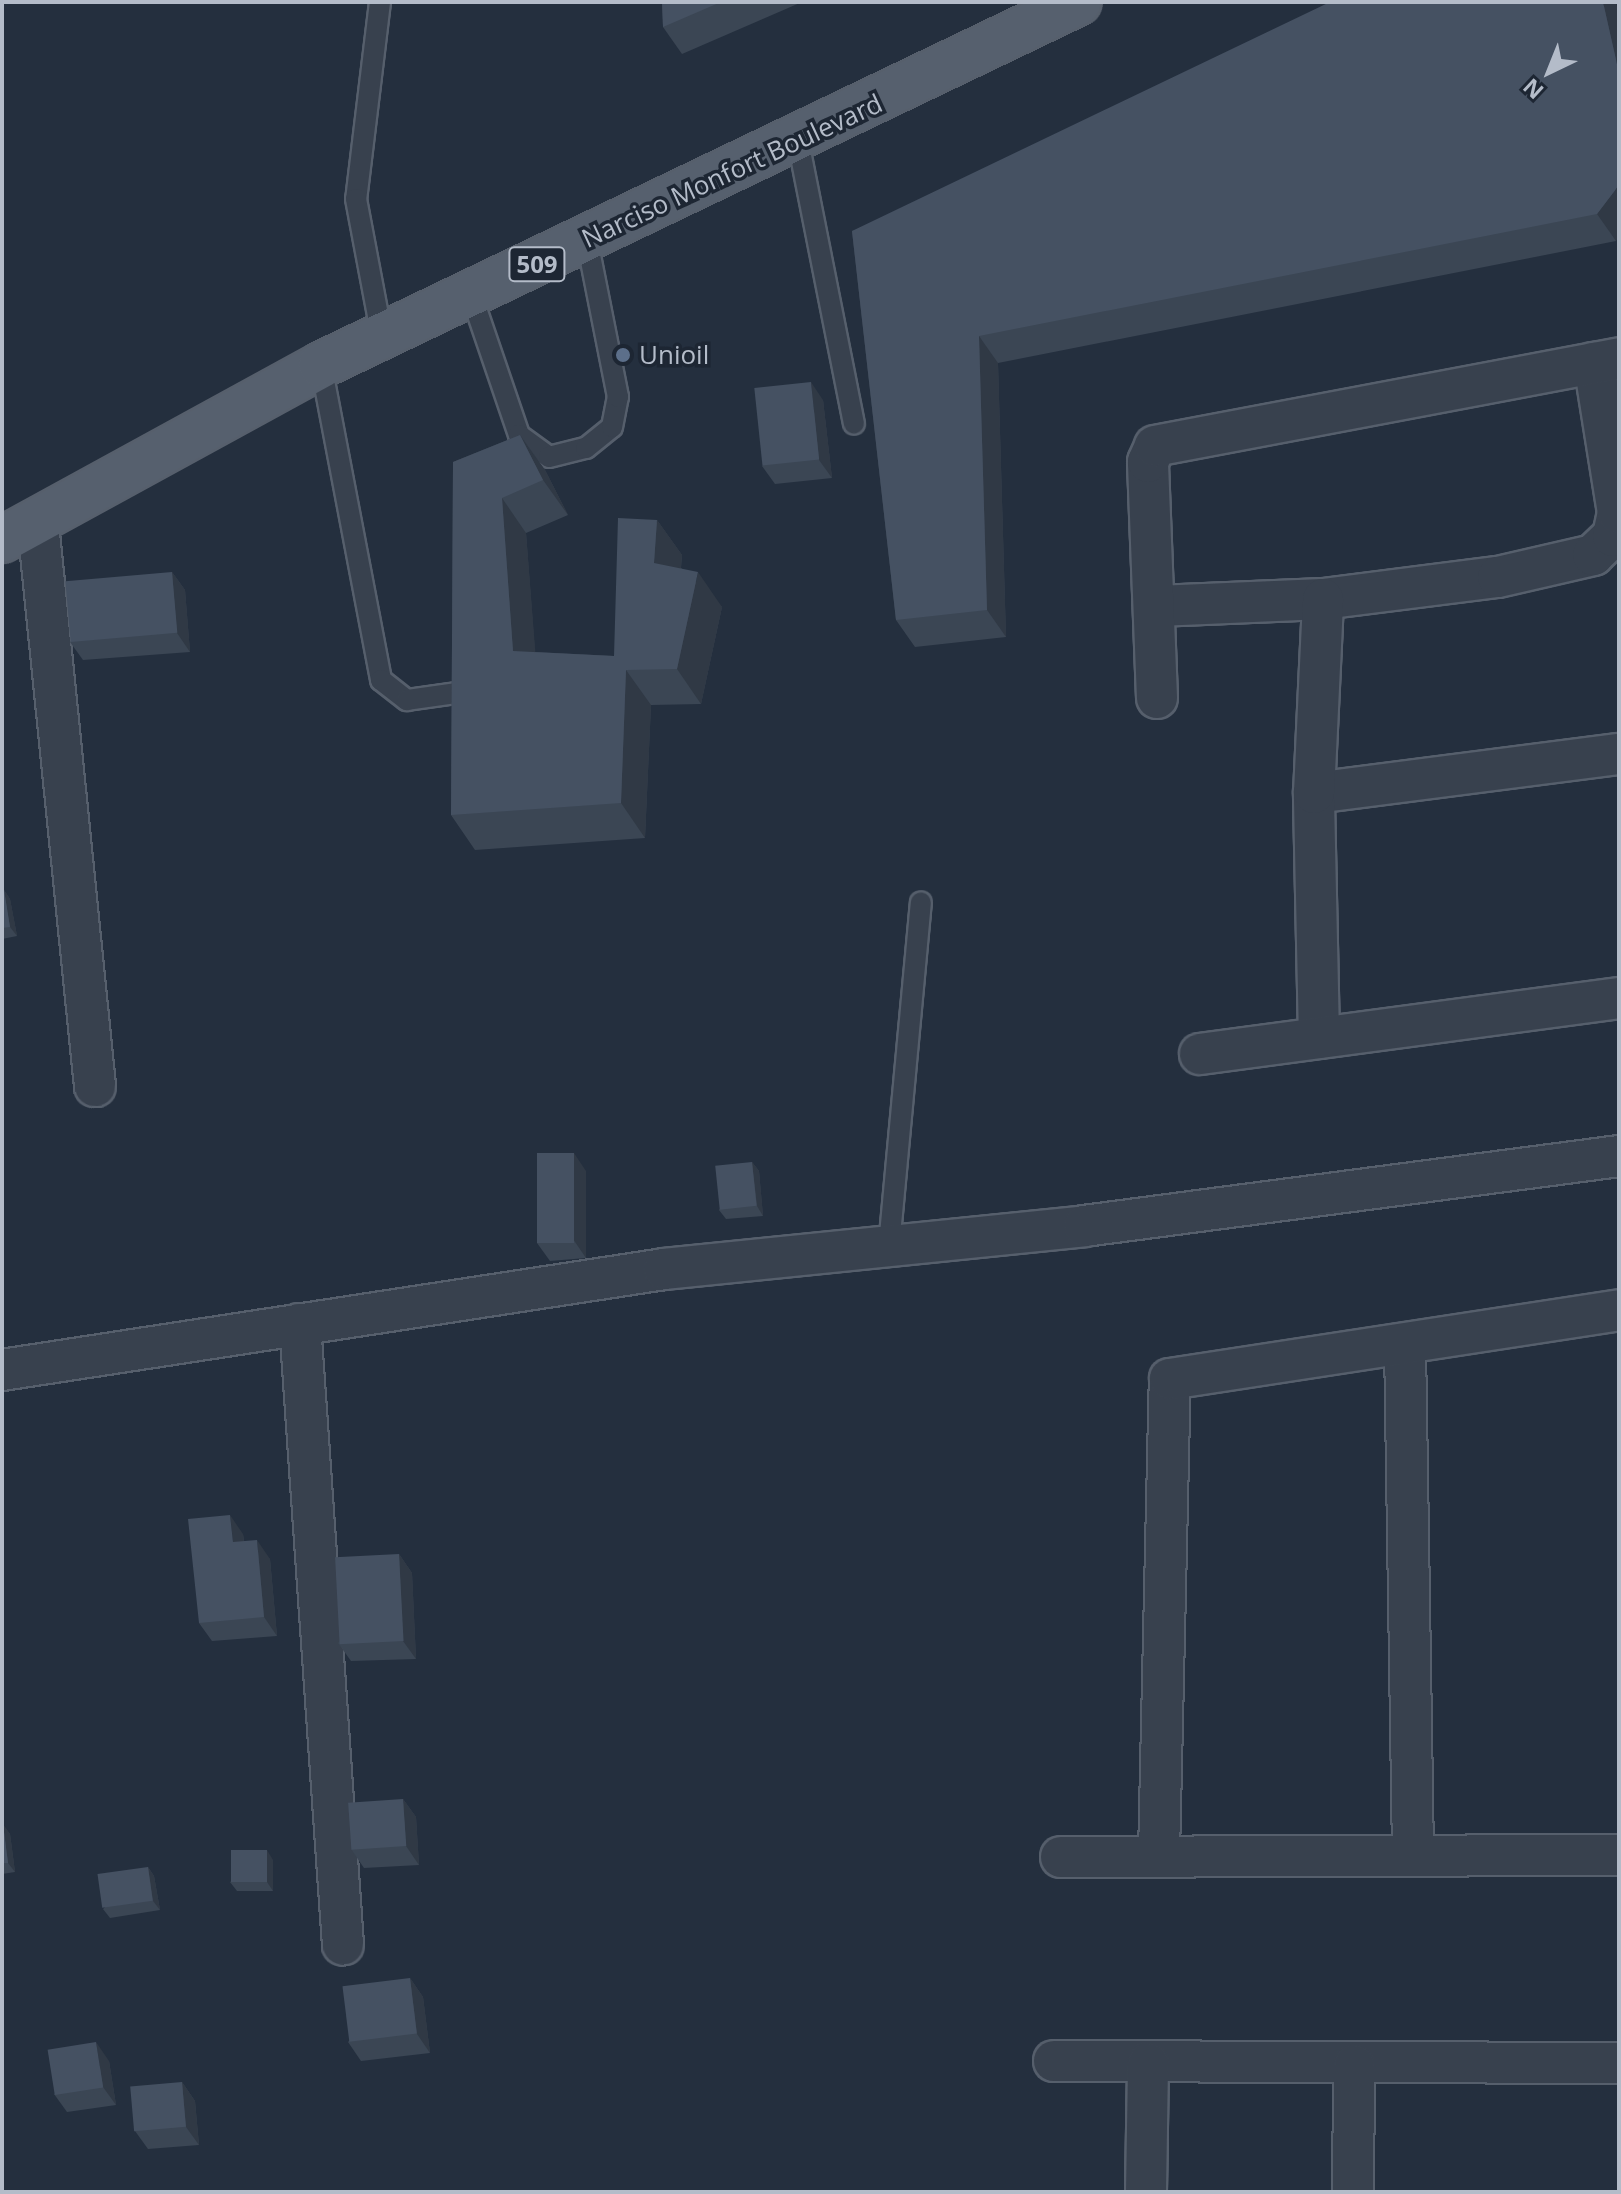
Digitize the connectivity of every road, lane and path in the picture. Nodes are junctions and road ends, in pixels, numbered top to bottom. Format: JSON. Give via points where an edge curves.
{"nodes":[{"id":1,"x":380,"y":2,"type":"edge"},
{"id":2,"x":1079,"y":2,"type":"edge"},
{"id":3,"x":798,"y":141,"type":"junction"},
{"id":4,"x":587,"y":240,"type":"junction"},
{"id":5,"x":471,"y":294,"type":"junction"},
{"id":6,"x":382,"y":336,"type":"junction"},
{"id":7,"x":1607,"y":361,"type":"edge"},
{"id":8,"x":321,"y":365,"type":"junction"},
{"id":9,"x":854,"y":423,"type":"dead end"},
{"id":10,"x":20,"y":532,"type":"edge"},
{"id":11,"x":1323,"y":599,"type":"junction"},
{"id":12,"x":1157,"y":606,"type":"junction"},
{"id":13,"x":463,"y":692,"type":"edge"},
{"id":14,"x":1157,"y":698,"type":"dead end"},
{"id":15,"x":1619,"y":754,"type":"edge"},
{"id":16,"x":1314,"y":793,"type":"junction"},
{"id":17,"x":921,"y":902,"type":"dead end"},
{"id":18,"x":1619,"y":998,"type":"edge"},
{"id":19,"x":1319,"y":1038,"type":"junction"},
{"id":20,"x":1200,"y":1054,"type":"dead end"},
{"id":21,"x":95,"y":1086,"type":"dead end"},
{"id":22,"x":1619,"y":1156,"type":"edge"},
{"id":23,"x":889,"y":1246,"type":"junction"},
{"id":24,"x":1619,"y":1310,"type":"edge"},
{"id":25,"x":300,"y":1324,"type":"junction"},
{"id":26,"x":1405,"y":1344,"type":"junction"},
{"id":27,"x":2,"y":1370,"type":"edge"},
{"id":28,"x":1159,"y":1855,"type":"junction"},
{"id":29,"x":1619,"y":1855,"type":"edge"},
{"id":30,"x":1413,"y":1856,"type":"junction"},
{"id":31,"x":1061,"y":1857,"type":"dead end"},
{"id":32,"x":343,"y":1945,"type":"dead end"},
{"id":33,"x":1054,"y":2061,"type":"dead end"},
{"id":34,"x":1148,"y":2063,"type":"junction"},
{"id":35,"x":1619,"y":2063,"type":"edge"},
{"id":36,"x":1354,"y":2065,"type":"junction"},
{"id":37,"x":1146,"y":2192,"type":"edge"},
{"id":38,"x":1353,"y":2192,"type":"edge"}],
"edges":[{"from":1,"to":6,"type":"lane","via":[[356,199]]},
{"from":2,"to":3,"type":"main road","name":"Narciso Monfort Boulevard","number":"509"},
{"from":3,"to":4,"type":"main road","name":"Narciso Monfort Boulevard","number":"509"},
{"from":3,"to":9,"type":"lane"},
{"from":4,"to":5,"type":"main road","name":"Narciso Monfort Boulevard","number":"509"},
{"from":4,"to":5,"type":"lane","via":[[618,397],[612,427],[586,448],[549,457],[519,435]]},
{"from":5,"to":6,"type":"main road","name":"Narciso Monfort Boulevard","number":"509"},
{"from":6,"to":8,"type":"main road","name":"Narciso Monfort Boulevard","number":"509"},
{"from":7,"to":11,"type":"street","via":[[1618,513],[1613,536],[1593,555],[1498,577]]},
{"from":7,"to":12,"type":"street","via":[[1169,439],[1148,462]]},
{"from":8,"to":10,"type":"main road","name":"Narciso Monfort Boulevard","number":"509"},
{"from":8,"to":13,"type":"lane","via":[[381,680],[407,700]]},
{"from":10,"to":21,"type":"street"},
{"from":11,"to":12,"type":"street"},
{"from":11,"to":16,"type":"street"},
{"from":12,"to":14,"type":"street"},
{"from":15,"to":16,"type":"street"},
{"from":16,"to":19,"type":"street"},
{"from":17,"to":23,"type":"lane"},
{"from":18,"to":19,"type":"street"},
{"from":19,"to":20,"type":"street"},
{"from":22,"to":23,"type":"street"},
{"from":23,"to":25,"type":"street","via":[[664,1269]]},
{"from":24,"to":26,"type":"street"},
{"from":25,"to":27,"type":"street"},
{"from":25,"to":32,"type":"street"},
{"from":26,"to":28,"type":"street","via":[[1170,1379]]},
{"from":26,"to":30,"type":"street"},
{"from":28,"to":30,"type":"street"},
{"from":28,"to":31,"type":"street"},
{"from":29,"to":30,"type":"street"},
{"from":33,"to":34,"type":"street"},
{"from":34,"to":36,"type":"street"},
{"from":34,"to":37,"type":"street"},
{"from":35,"to":36,"type":"street"},
{"from":36,"to":38,"type":"street"}]}
